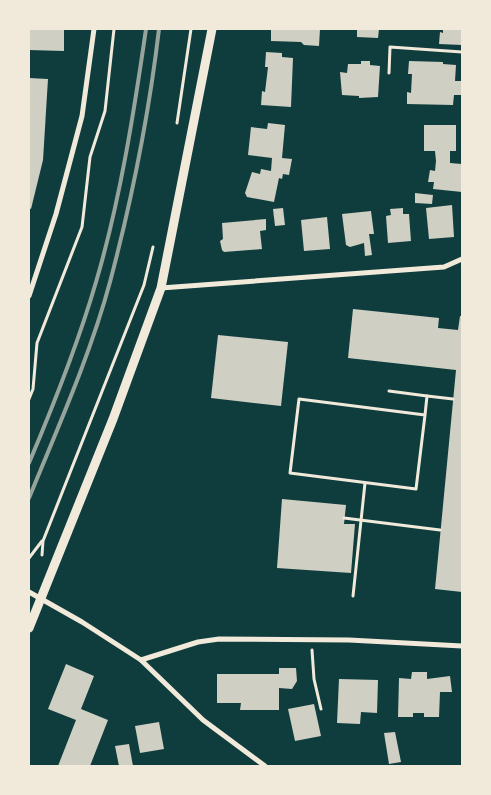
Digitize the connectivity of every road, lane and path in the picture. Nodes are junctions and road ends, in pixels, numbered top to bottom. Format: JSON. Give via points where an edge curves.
{"nodes":[{"id":1,"x":94,"y":29,"type":"edge"},
{"id":2,"x":114,"y":29,"type":"edge"},
{"id":3,"x":191,"y":29,"type":"edge"},
{"id":4,"x":212,"y":29,"type":"edge"},
{"id":5,"x":462,"y":52,"type":"edge"},
{"id":6,"x":389,"y":73,"type":"dead end"},
{"id":7,"x":176,"y":128,"type":"dead end"},
{"id":8,"x":155,"y":240,"type":"dead end"},
{"id":9,"x":460,"y":260,"type":"edge"},
{"id":10,"x":161,"y":288,"type":"junction"},
{"id":11,"x":29,"y":296,"type":"edge"},
{"id":12,"x":389,"y":391,"type":"dead end"},
{"id":13,"x":427,"y":396,"type":"junction"},
{"id":14,"x":29,"y":399,"type":"edge"},
{"id":15,"x":454,"y":399,"type":"dead end"},
{"id":16,"x":425,"y":414,"type":"junction"},
{"id":17,"x":365,"y":483,"type":"junction"},
{"id":18,"x":344,"y":518,"type":"dead end"},
{"id":19,"x":361,"y":520,"type":"junction"},
{"id":20,"x":440,"y":530,"type":"dead end"},
{"id":21,"x":43,"y":541,"type":"junction"},
{"id":22,"x":59,"y":550,"type":"junction"},
{"id":23,"x":29,"y":558,"type":"edge"},
{"id":24,"x":42,"y":560,"type":"dead end"},
{"id":25,"x":29,"y":592,"type":"edge"},
{"id":26,"x":353,"y":596,"type":"dead end"},
{"id":27,"x":40,"y":598,"type":"junction"},
{"id":28,"x":29,"y":628,"type":"edge"},
{"id":29,"x":311,"y":640,"type":"junction"},
{"id":30,"x":462,"y":646,"type":"edge"},
{"id":31,"x":141,"y":660,"type":"junction"},
{"id":32,"x":321,"y":709,"type":"dead end"},
{"id":33,"x":265,"y":766,"type":"edge"}],
"edges":[{"from":1,"to":11,"type":"street","via":[[82,116],[56,214]]},
{"from":2,"to":14,"type":"path","via":[[105,111],[90,157],[82,227],[37,343]]},
{"from":3,"to":7,"type":"path"},
{"from":4,"to":10,"type":"street"},
{"from":5,"to":6,"type":"path","via":[[390,47]]},
{"from":8,"to":21,"type":"path","via":[[144,285]]},
{"from":9,"to":10,"type":"street","via":[[444,267]]},
{"from":10,"to":22,"type":"street","via":[[113,419]]},
{"from":12,"to":13,"type":"path"},
{"from":13,"to":15,"type":"path"},
{"from":13,"to":16,"type":"path"},
{"from":16,"to":17,"type":"path","via":[[416,489]]},
{"from":16,"to":17,"type":"path","via":[[299,399],[290,473]]},
{"from":17,"to":19,"type":"path"},
{"from":18,"to":19,"type":"path"},
{"from":19,"to":20,"type":"path"},
{"from":19,"to":26,"type":"path"},
{"from":21,"to":22,"type":"path"},
{"from":21,"to":23,"type":"path"},
{"from":21,"to":24,"type":"path"},
{"from":22,"to":27,"type":"street"},
{"from":25,"to":27,"type":"street"},
{"from":27,"to":28,"type":"street"},
{"from":27,"to":31,"type":"street"},
{"from":29,"to":30,"type":"street"},
{"from":29,"to":31,"type":"street","via":[[219,639],[198,642]]},
{"from":29,"to":32,"type":"path","via":[[314,679]]},
{"from":31,"to":33,"type":"street","via":[[203,720]]}]}
